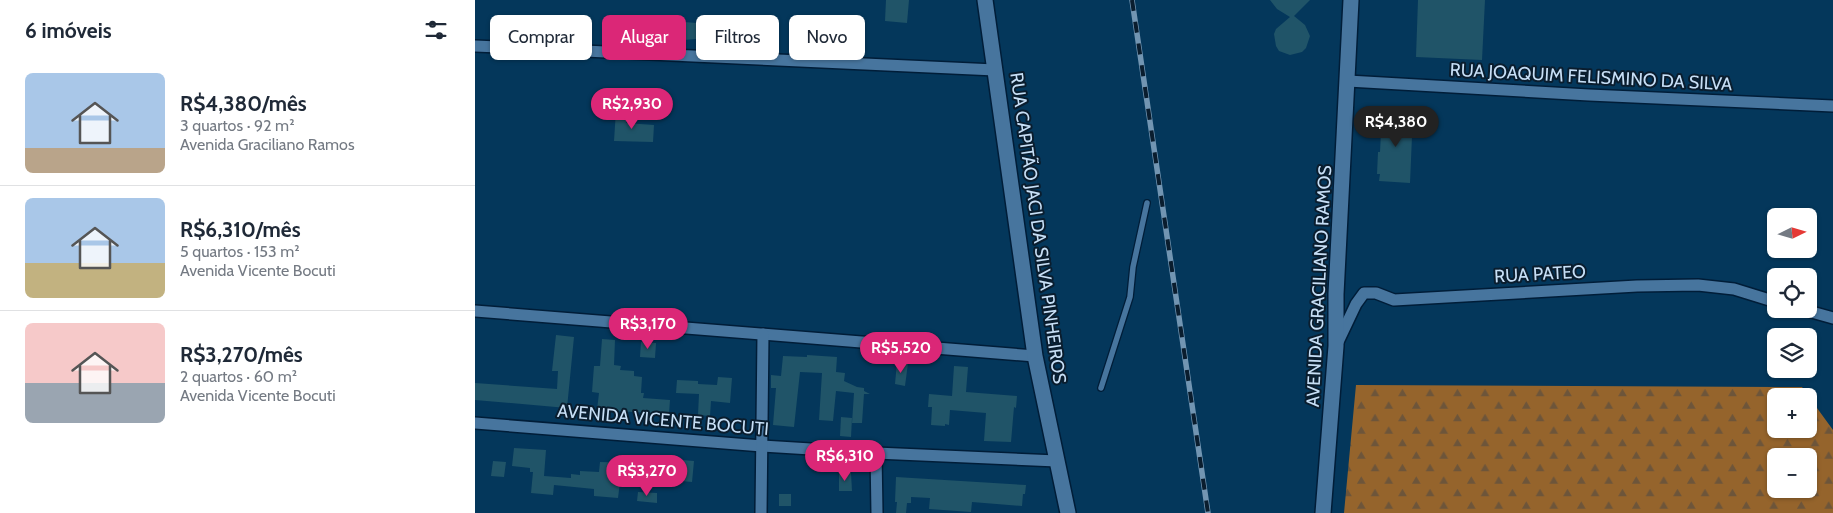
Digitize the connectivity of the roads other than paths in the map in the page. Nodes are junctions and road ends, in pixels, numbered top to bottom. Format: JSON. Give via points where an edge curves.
{"nodes":[{"id":1,"x":985,"y":0,"type":"edge"},
{"id":2,"x":1351,"y":0,"type":"edge"},
{"id":3,"x":475,"y":46,"type":"edge"},
{"id":4,"x":995,"y":70,"type":"junction"},
{"id":5,"x":1348,"y":81,"type":"junction"},
{"id":6,"x":1833,"y":106,"type":"edge"},
{"id":7,"x":1147,"y":203,"type":"dead end"},
{"id":8,"x":1767,"y":299,"type":"edge"},
{"id":9,"x":475,"y":311,"type":"edge"},
{"id":10,"x":1817,"y":314,"type":"edge"},
{"id":11,"x":1833,"y":318,"type":"edge"},
{"id":12,"x":763,"y":334,"type":"junction"},
{"id":13,"x":1336,"y":346,"type":"junction"},
{"id":14,"x":1035,"y":356,"type":"junction"},
{"id":15,"x":1101,"y":388,"type":"dead end"},
{"id":16,"x":475,"y":423,"type":"edge"},
{"id":17,"x":762,"y":446,"type":"junction"},
{"id":18,"x":876,"y":453,"type":"junction"},
{"id":19,"x":1057,"y":461,"type":"junction"},
{"id":20,"x":761,"y":513,"type":"edge"},
{"id":21,"x":877,"y":513,"type":"edge"},
{"id":22,"x":1068,"y":513,"type":"edge"},
{"id":23,"x":1323,"y":513,"type":"edge"}],
"edges":[{"from":1,"to":4,"type":"street","name":"RUA CAPITÃO JACI DA SILVA PINHEIROS"},
{"from":2,"to":5,"type":"street","name":"AVENIDA GRACILIANO RAMOS"},
{"from":3,"to":4,"type":"street"},
{"from":4,"to":14,"type":"street","name":"RUA CAPITÃO JACI DA SILVA PINHEIROS"},
{"from":5,"to":6,"type":"street","name":"RUA JOAQUIM FELISMINO DA SILVA"},
{"from":5,"to":13,"type":"street","name":"AVENIDA GRACILIANO RAMOS"},
{"from":7,"to":15,"type":"lane","via":[[1130,297]]},
{"from":8,"to":13,"type":"street","name":"RUA PATEO","via":[[1734,289],[1698,285],[1394,300],[1376,293],[1364,293],[1355,304]]},
{"from":9,"to":12,"type":"street"},
{"from":10,"to":11,"type":"street"},
{"from":12,"to":14,"type":"street"},
{"from":12,"to":17,"type":"street"},
{"from":13,"to":23,"type":"street","name":"AVENIDA GRACILIANO RAMOS"},
{"from":14,"to":19,"type":"street","name":"RUA CAPITÃO JACI DA SILVA PINHEIROS"},
{"from":16,"to":17,"type":"street","name":"AVENIDA VICENTE BOCUTI"},
{"from":17,"to":18,"type":"street","name":"AVENIDA VICENTE BOCUTI"},
{"from":17,"to":20,"type":"street"},
{"from":18,"to":19,"type":"street","name":"AVENIDA VICENTE BOCUTI"},
{"from":18,"to":21,"type":"street"},
{"from":19,"to":22,"type":"street","name":"RUA CAPITÃO JACI DA SILVA PINHEIROS"}]}
